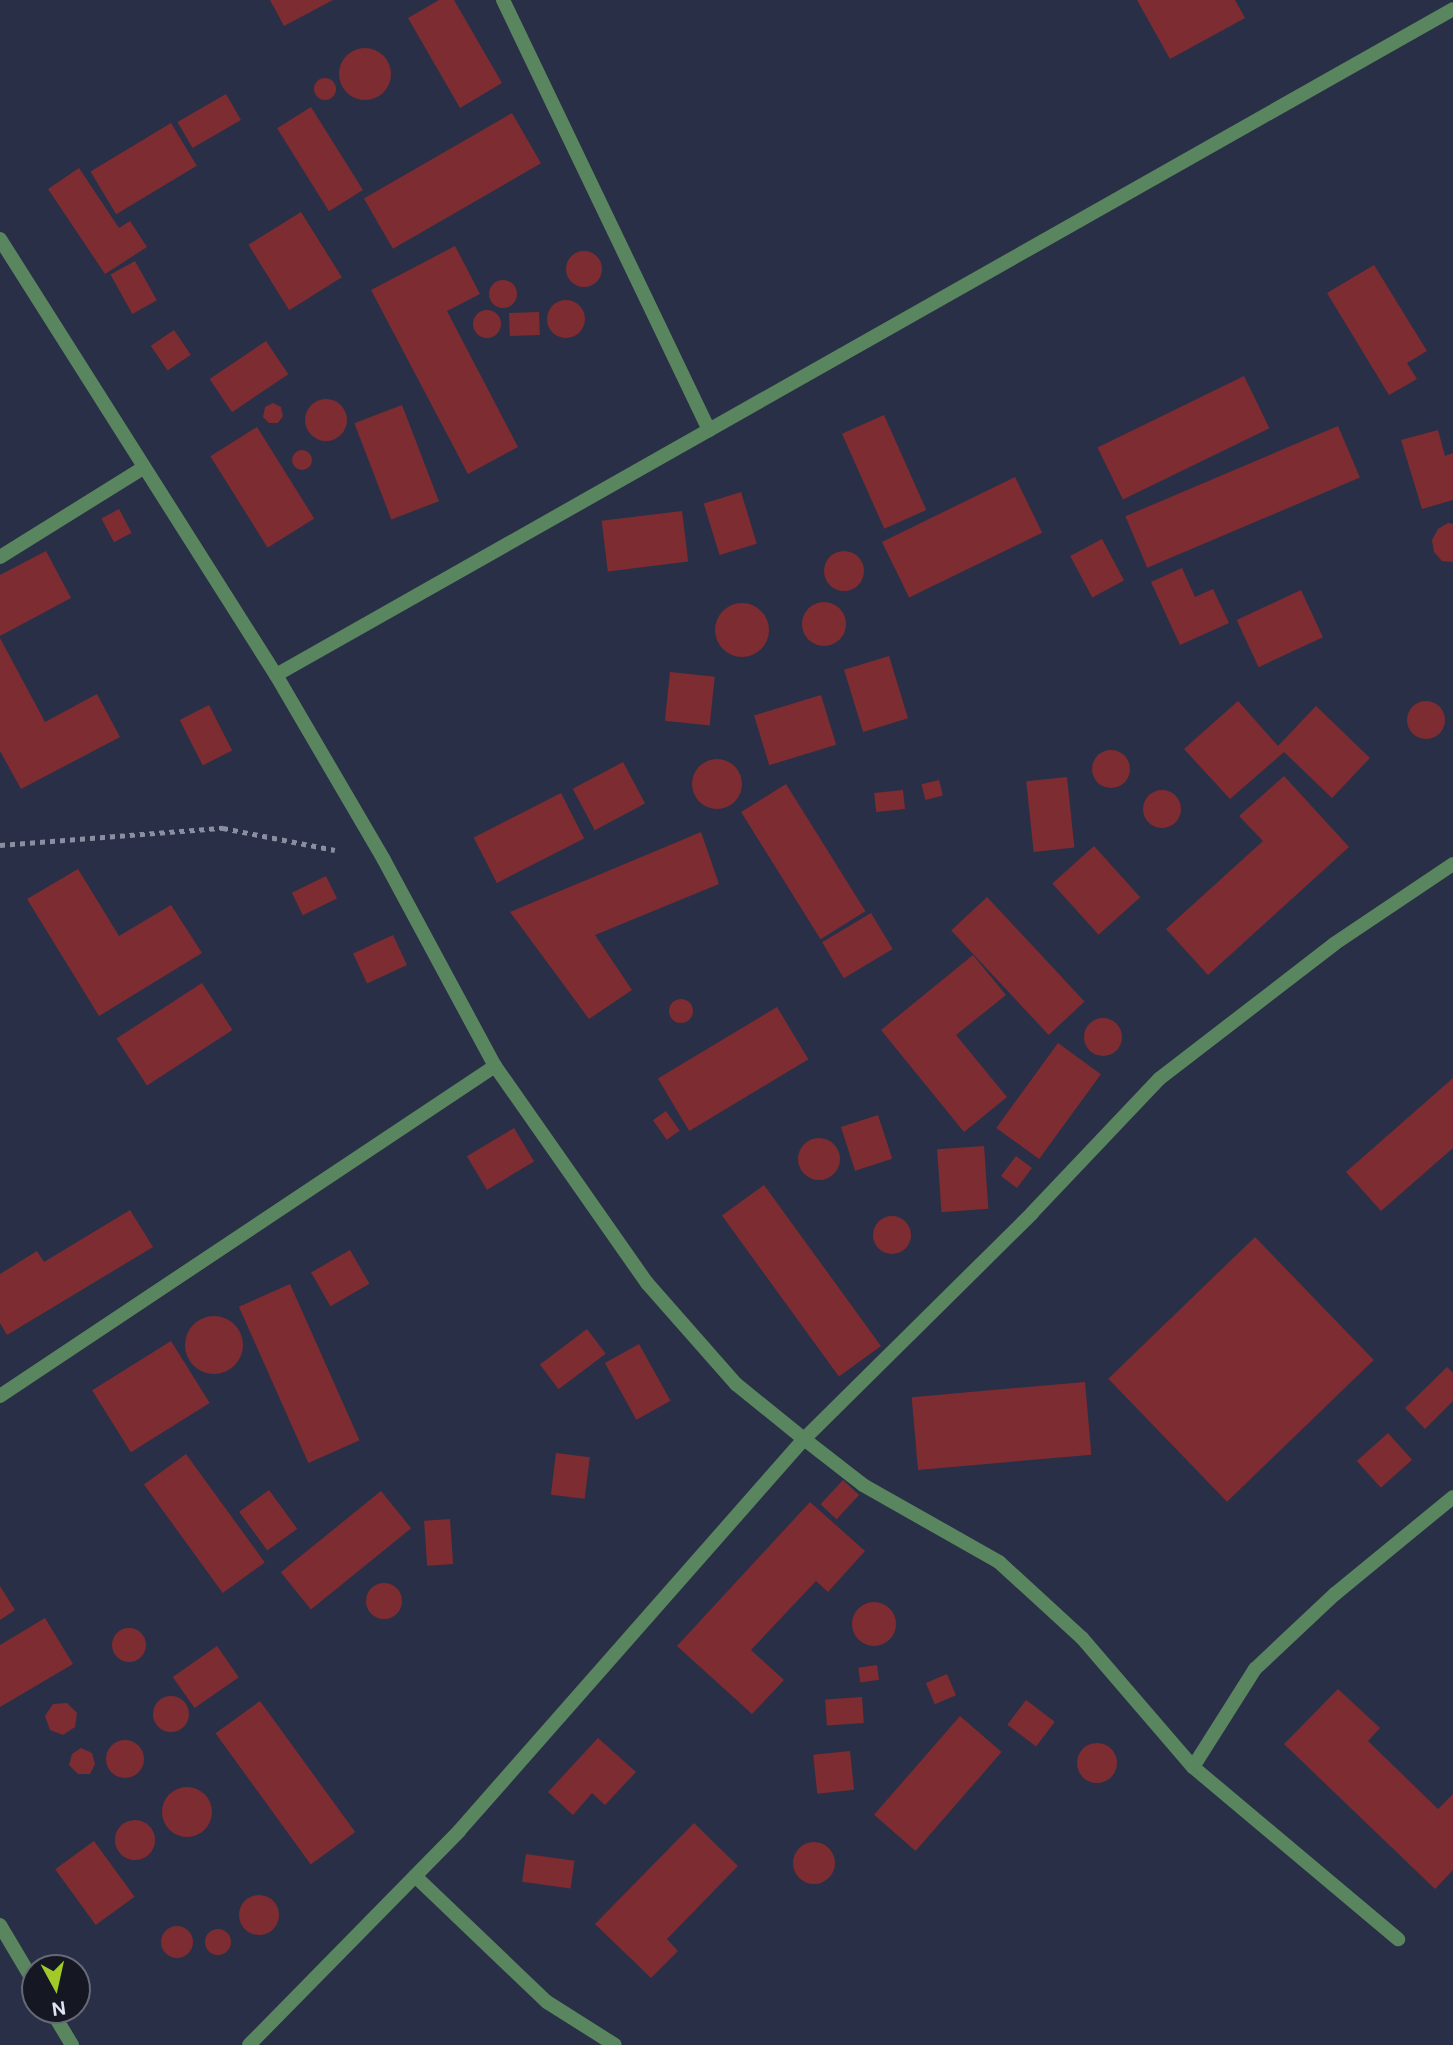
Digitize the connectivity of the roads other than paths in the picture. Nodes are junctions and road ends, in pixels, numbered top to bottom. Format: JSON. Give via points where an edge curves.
{"nodes":[{"id":1,"x":503,"y":0,"type":"edge"},
{"id":2,"x":1453,"y":9,"type":"edge"},
{"id":3,"x":0,"y":239,"type":"edge"},
{"id":4,"x":709,"y":430,"type":"junction"},
{"id":5,"x":143,"y":468,"type":"junction"},
{"id":6,"x":0,"y":557,"type":"edge"},
{"id":7,"x":276,"y":676,"type":"junction"},
{"id":8,"x":1453,"y":864,"type":"edge"},
{"id":9,"x":495,"y":1066,"type":"junction"},
{"id":10,"x":0,"y":1396,"type":"edge"},
{"id":11,"x":804,"y":1439,"type":"junction"},
{"id":12,"x":1453,"y":1497,"type":"edge"},
{"id":13,"x":1193,"y":1768,"type":"junction"},
{"id":14,"x":415,"y":1876,"type":"junction"},
{"id":15,"x":0,"y":1925,"type":"edge"},
{"id":16,"x":1398,"y":1939,"type":"dead end"},
{"id":17,"x":21,"y":1960,"type":"edge"},
{"id":18,"x":59,"y":2024,"type":"edge"},
{"id":19,"x":72,"y":2045,"type":"edge"},
{"id":20,"x":249,"y":2045,"type":"edge"},
{"id":21,"x":615,"y":2045,"type":"edge"}],
"edges":[{"from":1,"to":4,"type":"street"},
{"from":2,"to":4,"type":"street"},
{"from":3,"to":5,"type":"street"},
{"from":4,"to":7,"type":"street"},
{"from":5,"to":6,"type":"street"},
{"from":5,"to":7,"type":"street"},
{"from":7,"to":9,"type":"street","via":[[384,860]]},
{"from":8,"to":11,"type":"street","via":[[1334,944],[1159,1079],[1032,1213]]},
{"from":9,"to":10,"type":"street"},
{"from":9,"to":11,"type":"street","via":[[648,1283],[736,1384]]},
{"from":11,"to":13,"type":"street","via":[[863,1485],[999,1562],[1082,1638]]},
{"from":11,"to":14,"type":"street"},
{"from":12,"to":13,"type":"street","via":[[1335,1594],[1255,1669]]},
{"from":13,"to":16,"type":"street"},
{"from":14,"to":20,"type":"street"},
{"from":14,"to":21,"type":"street","via":[[547,2002]]},
{"from":15,"to":17,"type":"street"},
{"from":18,"to":19,"type":"street"}]}
